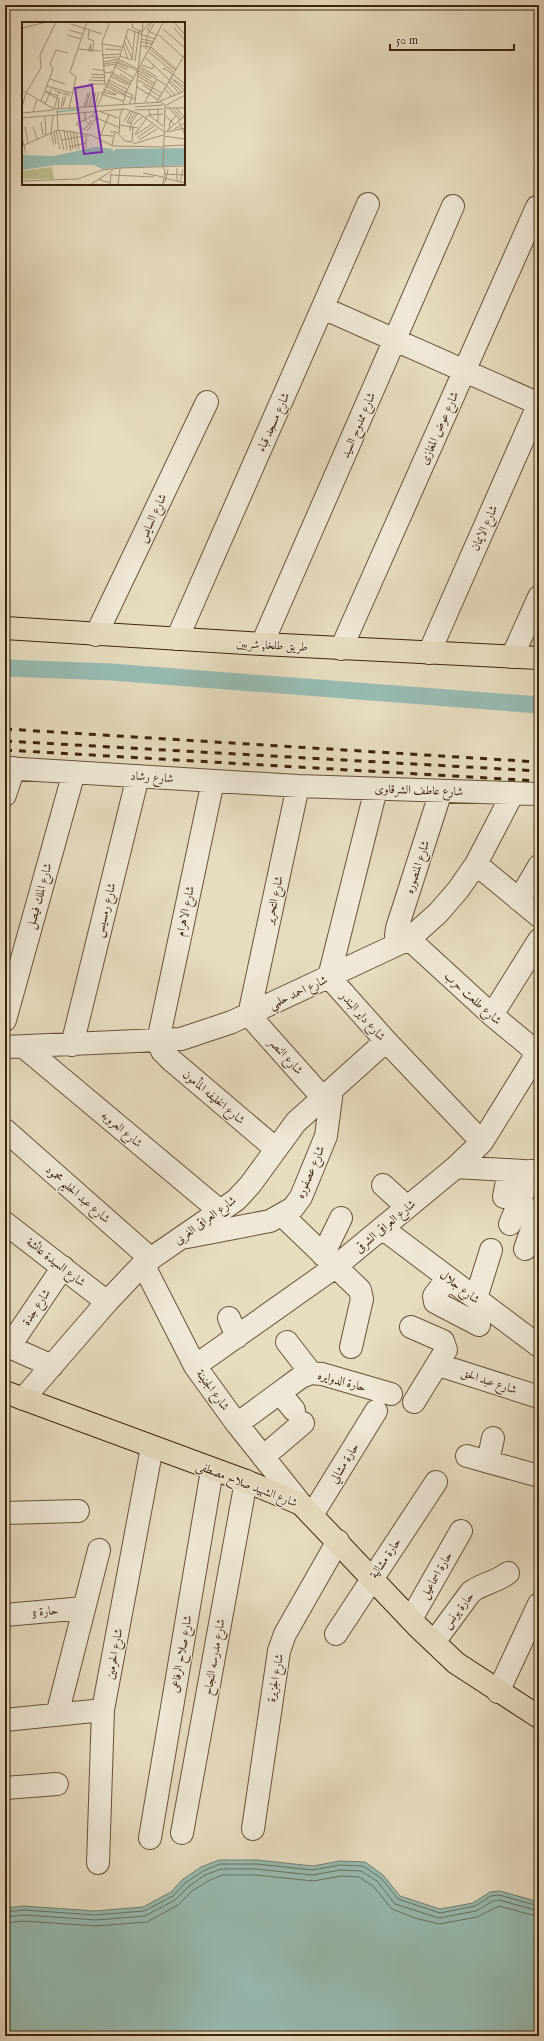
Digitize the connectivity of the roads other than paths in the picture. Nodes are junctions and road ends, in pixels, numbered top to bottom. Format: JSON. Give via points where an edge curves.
{"nodes":[{"id":1,"x":368,"y":204,"type":"dead end"},
{"id":2,"x":453,"y":206,"type":"dead end"},
{"id":3,"x":537,"y":207,"type":"dead end"},
{"id":4,"x":322,"y":308,"type":"junction"},
{"id":5,"x":394,"y":340,"type":"junction"},
{"id":6,"x":464,"y":371,"type":"junction"},
{"id":7,"x":207,"y":402,"type":"dead end"},
{"id":8,"x":539,"y":403,"type":"edge"},
{"id":9,"x":539,"y":597,"type":"edge"},
{"id":10,"x":5,"y":628,"type":"edge"},
{"id":11,"x":96,"y":635,"type":"junction"},
{"id":12,"x":177,"y":639,"type":"junction"},
{"id":13,"x":262,"y":644,"type":"junction"},
{"id":14,"x":341,"y":648,"type":"junction"},
{"id":15,"x":430,"y":653,"type":"junction"},
{"id":16,"x":512,"y":657,"type":"junction"},
{"id":17,"x":539,"y":658,"type":"edge"},
{"id":18,"x":9,"y":768,"type":"edge"},
{"id":19,"x":74,"y":772,"type":"junction"},
{"id":20,"x":138,"y":776,"type":"junction"},
{"id":21,"x":213,"y":781,"type":"junction"},
{"id":22,"x":298,"y":786,"type":"junction"},
{"id":23,"x":376,"y":789,"type":"junction"},
{"id":24,"x":441,"y":791,"type":"junction"},
{"id":25,"x":513,"y":793,"type":"junction"},
{"id":26,"x":539,"y":794,"type":"edge"},
{"id":27,"x":5,"y":795,"type":"edge"},
{"id":28,"x":476,"y":864,"type":"junction"},
{"id":29,"x":539,"y":866,"type":"edge"},
{"id":30,"x":519,"y":900,"type":"junction"},
{"id":31,"x":539,"y":916,"type":"edge"},
{"id":32,"x":539,"y":940,"type":"edge"},
{"id":33,"x":404,"y":941,"type":"junction"},
{"id":34,"x":329,"y":978,"type":"junction"},
{"id":35,"x":249,"y":1014,"type":"junction"},
{"id":36,"x":492,"y":1015,"type":"junction"},
{"id":37,"x":5,"y":1020,"type":"edge"},
{"id":38,"x":386,"y":1041,"type":"junction"},
{"id":39,"x":158,"y":1042,"type":"junction"},
{"id":40,"x":72,"y":1045,"type":"junction"},
{"id":41,"x":15,"y":1047,"type":"edge"},
{"id":42,"x":538,"y":1052,"type":"edge"},
{"id":43,"x":327,"y":1094,"type":"junction"},
{"id":44,"x":5,"y":1130,"type":"edge"},
{"id":45,"x":482,"y":1142,"type":"junction"},
{"id":46,"x":276,"y":1149,"type":"junction"},
{"id":47,"x":456,"y":1167,"type":"junction"},
{"id":48,"x":509,"y":1170,"type":"junction"},
{"id":49,"x":536,"y":1172,"type":"edge"},
{"id":50,"x":383,"y":1185,"type":"dead end"},
{"id":51,"x":504,"y":1197,"type":"dead end"},
{"id":52,"x":407,"y":1207,"type":"junction"},
{"id":53,"x":539,"y":1208,"type":"edge"},
{"id":54,"x":220,"y":1211,"type":"junction"},
{"id":55,"x":282,"y":1216,"type":"junction"},
{"id":56,"x":341,"y":1218,"type":"dead end"},
{"id":57,"x":510,"y":1224,"type":"dead end"},
{"id":58,"x":6,"y":1225,"type":"edge"},
{"id":59,"x":382,"y":1228,"type":"junction"},
{"id":60,"x":181,"y":1238,"type":"junction"},
{"id":61,"x":525,"y":1249,"type":"dead end"},
{"id":62,"x":491,"y":1250,"type":"dead end"},
{"id":63,"x":147,"y":1261,"type":"junction"},
{"id":64,"x":329,"y":1261,"type":"junction"},
{"id":65,"x":63,"y":1267,"type":"junction"},
{"id":66,"x":448,"y":1278,"type":"junction"},
{"id":67,"x":476,"y":1298,"type":"junction"},
{"id":68,"x":107,"y":1302,"type":"junction"},
{"id":69,"x":479,"y":1325,"type":"dead end"},
{"id":70,"x":411,"y":1327,"type":"dead end"},
{"id":71,"x":287,"y":1342,"type":"dead end"},
{"id":72,"x":7,"y":1346,"type":"edge"},
{"id":73,"x":539,"y":1346,"type":"edge"},
{"id":74,"x":351,"y":1347,"type":"dead end"},
{"id":75,"x":439,"y":1365,"type":"junction"},
{"id":76,"x":52,"y":1366,"type":"junction"},
{"id":77,"x":195,"y":1366,"type":"junction"},
{"id":78,"x":311,"y":1373,"type":"junction"},
{"id":79,"x":280,"y":1393,"type":"junction"},
{"id":80,"x":391,"y":1394,"type":"dead end"},
{"id":81,"x":14,"y":1395,"type":"edge"},
{"id":82,"x":539,"y":1397,"type":"edge"},
{"id":83,"x":414,"y":1402,"type":"dead end"},
{"id":84,"x":376,"y":1411,"type":"dead end"},
{"id":85,"x":237,"y":1424,"type":"junction"},
{"id":86,"x":493,"y":1438,"type":"dead end"},
{"id":87,"x":152,"y":1447,"type":"junction"},
{"id":88,"x":466,"y":1456,"type":"dead end"},
{"id":89,"x":263,"y":1457,"type":"junction"},
{"id":90,"x":488,"y":1462,"type":"junction"},
{"id":91,"x":212,"y":1470,"type":"junction"},
{"id":92,"x":539,"y":1476,"type":"edge"},
{"id":93,"x":246,"y":1481,"type":"junction"},
{"id":94,"x":436,"y":1482,"type":"dead end"},
{"id":95,"x":307,"y":1509,"type":"junction"},
{"id":96,"x":78,"y":1511,"type":"dead end"},
{"id":97,"x":5,"y":1513,"type":"edge"},
{"id":98,"x":461,"y":1531,"type":"dead end"},
{"id":99,"x":338,"y":1542,"type":"junction"},
{"id":100,"x":98,"y":1550,"type":"dead end"},
{"id":101,"x":508,"y":1573,"type":"dead end"},
{"id":102,"x":372,"y":1577,"type":"junction"},
{"id":103,"x":539,"y":1604,"type":"edge"},
{"id":104,"x":84,"y":1608,"type":"junction"},
{"id":105,"x":5,"y":1615,"type":"edge"},
{"id":106,"x":411,"y":1619,"type":"junction"},
{"id":107,"x":336,"y":1634,"type":"dead end"},
{"id":108,"x":434,"y":1642,"type":"junction"},
{"id":109,"x":498,"y":1692,"type":"junction"},
{"id":110,"x":103,"y":1710,"type":"junction"},
{"id":111,"x":57,"y":1715,"type":"junction"},
{"id":112,"x":539,"y":1717,"type":"edge"},
{"id":113,"x":5,"y":1720,"type":"edge"},
{"id":114,"x":57,"y":1784,"type":"dead end"},
{"id":115,"x":5,"y":1788,"type":"edge"},
{"id":116,"x":253,"y":1829,"type":"dead end"},
{"id":117,"x":182,"y":1833,"type":"dead end"},
{"id":118,"x":150,"y":1838,"type":"dead end"},
{"id":119,"x":98,"y":1863,"type":"dead end"}],
"edges":[{"from":1,"to":4,"type":"street","name":"شارع مسجد قباء"},
{"from":2,"to":5,"type":"street","name":"شارع ممدوح السيد"},
{"from":3,"to":6,"type":"street","name":"شارع عوض المغازى"},
{"from":4,"to":5,"type":"street"},
{"from":4,"to":12,"type":"street","name":"شارع مسجد قباء"},
{"from":5,"to":6,"type":"street"},
{"from":5,"to":13,"type":"street","name":"شارع ممدوح السيد"},
{"from":6,"to":8,"type":"street"},
{"from":6,"to":14,"type":"street","name":"شارع عوض المغازى"},
{"from":7,"to":11,"type":"street","name":"شارع السايس"},
{"from":8,"to":15,"type":"street","name":"شارع الايمان"},
{"from":9,"to":16,"type":"street"},
{"from":10,"to":11,"type":"main road","name":"طريق طلخا, شربين"},
{"from":11,"to":12,"type":"main road","name":"طريق طلخا, شربين"},
{"from":12,"to":13,"type":"main road","name":"طريق طلخا, شربين"},
{"from":13,"to":14,"type":"main road","name":"طريق طلخا, شربين"},
{"from":14,"to":15,"type":"main road","name":"طريق طلخا, شربين"},
{"from":15,"to":16,"type":"main road","name":"طريق طلخا, شربين"},
{"from":16,"to":17,"type":"main road","name":"طريق طلخا, شربين"},
{"from":18,"to":19,"type":"street","name":"شارع رشاد"},
{"from":18,"to":27,"type":"street"},
{"from":19,"to":20,"type":"street","name":"شارع رشاد"},
{"from":19,"to":37,"type":"street","name":"شارع الملك فيصل"},
{"from":20,"to":21,"type":"street","name":"شارع رشاد"},
{"from":20,"to":40,"type":"street","name":"شارع رمسيس"},
{"from":21,"to":22,"type":"street","name":"شارع رشاد"},
{"from":21,"to":39,"type":"street","name":"شارع الاهرام"},
{"from":22,"to":23,"type":"street","name":"شارع عاطف الشرقاوى"},
{"from":22,"to":35,"type":"street","name":"شارع التحرير"},
{"from":23,"to":24,"type":"street","name":"شارع عاطف الشرقاوى"},
{"from":23,"to":34,"type":"street"},
{"from":24,"to":25,"type":"street","name":"شارع عاطف الشرقاوى"},
{"from":24,"to":33,"type":"street","name":"شارع المنصوره","via":[[397,928],[396,936]]},
{"from":25,"to":26,"type":"street","name":"شارع عاطف الشرقاوى"},
{"from":25,"to":28,"type":"street","name":"شارع احمد حلمي"},
{"from":28,"to":30,"type":"street"},
{"from":28,"to":33,"type":"street","name":"شارع احمد حلمي","via":[[438,913]]},
{"from":29,"to":30,"type":"street"},
{"from":30,"to":31,"type":"street"},
{"from":32,"to":36,"type":"street"},
{"from":33,"to":34,"type":"street","name":"شارع احمد حلمي"},
{"from":33,"to":36,"type":"street","name":"شارع طلعت حرب"},
{"from":34,"to":35,"type":"street","name":"شارع احمد حلمي"},
{"from":34,"to":38,"type":"street","name":"شارع داير البندر"},
{"from":35,"to":39,"type":"street","name":"شارع احمد حلمي","via":[[196,1035]]},
{"from":35,"to":43,"type":"street","name":"شارع النصر"},
{"from":36,"to":42,"type":"street","name":"شارع طلعت حرب"},
{"from":38,"to":43,"type":"street","name":"شارع العراقى الغربى"},
{"from":38,"to":45,"type":"street","name":"شارع داير البندر"},
{"from":39,"to":40,"type":"street","name":"شارع احمد حلمي"},
{"from":39,"to":46,"type":"street","name":"شارع الخليفه المأمون","via":[[170,1059]]},
{"from":40,"to":41,"type":"street","name":"شارع احمد حلمي"},
{"from":41,"to":54,"type":"street","name":"شارع العروبه"},
{"from":42,"to":45,"type":"street","name":"شارع العراقى الشرقى"},
{"from":43,"to":46,"type":"street","name":"شارع العراقى الغربى","via":[[296,1122]]},
{"from":43,"to":55,"type":"street","name":"شارع عصفوره","via":[[326,1136],[301,1197],[293,1208]]},
{"from":44,"to":63,"type":"street","name":"شارع عبد الحليم محمود"},
{"from":45,"to":47,"type":"street","name":"شارع العراقى الشرقى"},
{"from":46,"to":54,"type":"street","name":"شارع العراقى الغربى","via":[[250,1185],[236,1200]]},
{"from":47,"to":48,"type":"street"},
{"from":47,"to":52,"type":"street","name":"شارع العراقى الشرقى"},
{"from":48,"to":49,"type":"street"},
{"from":48,"to":51,"type":"street"},
{"from":49,"to":57,"type":"street"},
{"from":50,"to":52,"type":"street"},
{"from":52,"to":59,"type":"street","name":"شارع العراقى الشرقى"},
{"from":53,"to":61,"type":"street"},
{"from":54,"to":60,"type":"street","name":"شارع العراقى الغربى"},
{"from":55,"to":60,"type":"street","name":"شارع عصفوره","via":[[270,1221]]},
{"from":55,"to":64,"type":"street"},
{"from":56,"to":64,"type":"street"},
{"from":58,"to":65,"type":"street","name":"شارع السيدة عائشة"},
{"from":59,"to":64,"type":"street","name":"شارع العراقى الشرقى"},
{"from":59,"to":66,"type":"street","name":"شارع جلال"},
{"from":60,"to":63,"type":"street","name":"شارع العراقى الغربى"},
{"from":62,"to":67,"type":"street"},
{"from":63,"to":68,"type":"street","name":"شارع العراقى الغربى"},
{"from":63,"to":77,"type":"street","name":"شارع الجنينة"},
{"from":64,"to":74,"type":"street","via":[[362,1294]]},
{"from":64,"to":77,"type":"street","name":"شارع العراقى الشرقى","via":[[233,1327]]},
{"from":65,"to":68,"type":"street","name":"شارع السيدة عائشة"},
{"from":65,"to":72,"type":"street","name":"شارع جدة"},
{"from":66,"to":67,"type":"street","name":"شارع جلال"},
{"from":66,"to":69,"type":"street","via":[[434,1296],[435,1302]]},
{"from":67,"to":73,"type":"street","name":"شارع جلال"},
{"from":68,"to":76,"type":"street","name":"شارع العراقى الغربى"},
{"from":70,"to":75,"type":"street","via":[[443,1341],[446,1350]]},
{"from":71,"to":78,"type":"street"},
{"from":72,"to":76,"type":"street"},
{"from":75,"to":82,"type":"street","name":"شارع عبد الحق"},
{"from":75,"to":83,"type":"street"},
{"from":76,"to":81,"type":"street","name":"شارع العراقى الغربى"},
{"from":77,"to":85,"type":"street","name":"شارع الجنينة"},
{"from":78,"to":79,"type":"street","name":"حارة الدوايره","via":[[301,1377]]},
{"from":78,"to":80,"type":"street","name":"حارة الدوايره"},
{"from":79,"to":85,"type":"street","name":"حارة الدوايره"},
{"from":79,"to":89,"type":"street","via":[[298,1416]]},
{"from":81,"to":87,"type":"main road","name":"شارع الشهيد صلاح مصطفى"},
{"from":84,"to":95,"type":"street","name":"حارة مشالي"},
{"from":85,"to":89,"type":"street","name":"شارع الجنينة"},
{"from":86,"to":90,"type":"street"},
{"from":87,"to":91,"type":"main road","name":"شارع الشهيد صلاح مصطفى"},
{"from":87,"to":110,"type":"street","name":"شارع الحرمين"},
{"from":88,"to":90,"type":"street"},
{"from":89,"to":95,"type":"street","name":"شارع الجنينة"},
{"from":90,"to":92,"type":"street"},
{"from":91,"to":93,"type":"main road","name":"شارع الشهيد صلاح مصطفى"},
{"from":91,"to":118,"type":"street","name":"شارع صلاح الرفاعى"},
{"from":93,"to":95,"type":"main road","name":"شارع الشهيد صلاح مصطفى"},
{"from":93,"to":117,"type":"street","name":"شارع مدرسه النجاح"},
{"from":94,"to":102,"type":"street","name":"حارة مشالية"},
{"from":95,"to":99,"type":"main road","name":"شارع الشهيد صلاح مصطفى"},
{"from":96,"to":97,"type":"street"},
{"from":98,"to":106,"type":"street","name":"حارة اسماعيل"},
{"from":99,"to":102,"type":"main road","name":"شارع الشهيد صلاح مصطفى"},
{"from":99,"to":116,"type":"street","name":"شارع الجزيرة","via":[[285,1634],[279,1651]]},
{"from":100,"to":104,"type":"street"},
{"from":101,"to":108,"type":"street","name":"حارة يونس","via":[[500,1580],[490,1585],[479,1586],[471,1592]]},
{"from":102,"to":106,"type":"main road","name":"شارع الشهيد صلاح مصطفى"},
{"from":102,"to":107,"type":"street","name":"حارة مشالية"},
{"from":103,"to":109,"type":"street"},
{"from":104,"to":105,"type":"street","name":"حارة 3"},
{"from":104,"to":111,"type":"street"},
{"from":106,"to":108,"type":"main road","name":"شارع الشهيد صلاح مصطفى"},
{"from":108,"to":109,"type":"main road","name":"شارع الشهيد صلاح مصطفى","via":[[456,1663]]},
{"from":109,"to":112,"type":"main road","name":"شارع الشهيد صلاح مصطفى"},
{"from":110,"to":111,"type":"street"},
{"from":110,"to":119,"type":"street","name":"شارع الحرمين"},
{"from":111,"to":113,"type":"street"},
{"from":114,"to":115,"type":"street"}]}
